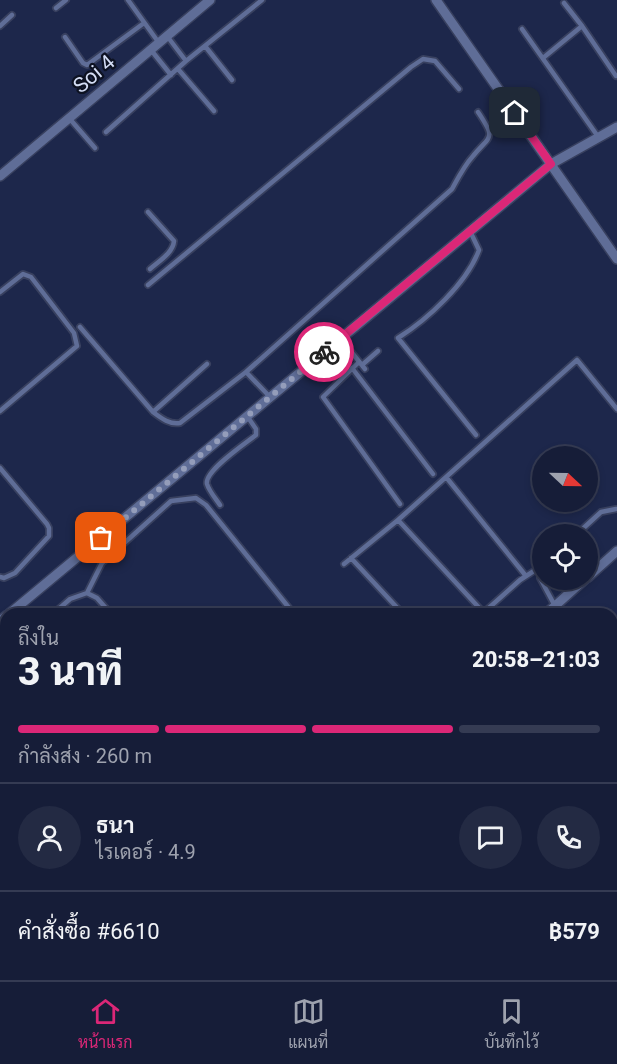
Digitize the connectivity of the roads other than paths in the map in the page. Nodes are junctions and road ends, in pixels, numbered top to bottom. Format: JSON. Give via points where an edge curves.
{"nodes":[{"id":1,"x":66,"y":0,"type":"edge"},
{"id":2,"x":128,"y":0,"type":"edge"},
{"id":3,"x":210,"y":0,"type":"edge"},
{"id":4,"x":262,"y":0,"type":"edge"},
{"id":5,"x":436,"y":0,"type":"edge"},
{"id":6,"x":564,"y":3,"type":"dead end"},
{"id":7,"x":56,"y":8,"type":"dead end"},
{"id":8,"x":12,"y":15,"type":"dead end"},
{"id":9,"x":144,"y":22,"type":"junction"},
{"id":10,"x":0,"y":26,"type":"edge"},
{"id":11,"x":582,"y":26,"type":"junction"},
{"id":12,"x":522,"y":29,"type":"dead end"},
{"id":13,"x":167,"y":36,"type":"junction"},
{"id":14,"x":64,"y":37,"type":"dead end"},
{"id":15,"x":155,"y":46,"type":"junction"},
{"id":16,"x":205,"y":46,"type":"junction"},
{"id":17,"x":543,"y":58,"type":"junction"},
{"id":18,"x":186,"y":61,"type":"junction"},
{"id":19,"x":178,"y":69,"type":"junction"},
{"id":20,"x":171,"y":75,"type":"junction"},
{"id":21,"x":616,"y":76,"type":"edge"},
{"id":22,"x":232,"y":80,"type":"dead end"},
{"id":23,"x":459,"y":89,"type":"dead end"},
{"id":24,"x":214,"y":111,"type":"dead end"},
{"id":25,"x":478,"y":112,"type":"dead end"},
{"id":26,"x":69,"y":118,"type":"junction"},
{"id":27,"x":617,"y":127,"type":"edge"},
{"id":28,"x":106,"y":132,"type":"dead end"},
{"id":29,"x":599,"y":138,"type":"junction"},
{"id":30,"x":95,"y":148,"type":"dead end"},
{"id":31,"x":551,"y":164,"type":"junction"},
{"id":32,"x":0,"y":176,"type":"edge"},
{"id":33,"x":148,"y":212,"type":"dead end"},
{"id":34,"x":470,"y":231,"type":"junction"},
{"id":35,"x":617,"y":259,"type":"edge"},
{"id":36,"x":150,"y":269,"type":"dead end"},
{"id":37,"x":148,"y":285,"type":"dead end"},
{"id":38,"x":0,"y":292,"type":"edge"},
{"id":39,"x":80,"y":327,"type":"dead end"},
{"id":40,"x":340,"y":339,"type":"junction"},
{"id":41,"x":378,"y":351,"type":"dead end"},
{"id":42,"x":207,"y":364,"type":"dead end"},
{"id":43,"x":362,"y":365,"type":"junction"},
{"id":44,"x":352,"y":368,"type":"junction"},
{"id":45,"x":246,"y":372,"type":"junction"},
{"id":46,"x":270,"y":397,"type":"junction"},
{"id":47,"x":617,"y":410,"type":"edge"},
{"id":48,"x":0,"y":411,"type":"edge"},
{"id":49,"x":153,"y":412,"type":"junction"},
{"id":50,"x":247,"y":416,"type":"junction"},
{"id":51,"x":476,"y":435,"type":"dead end"},
{"id":52,"x":0,"y":468,"type":"edge"},
{"id":53,"x":433,"y":474,"type":"dead end"},
{"id":54,"x":446,"y":477,"type":"junction"},
{"id":55,"x":400,"y":504,"type":"dead end"},
{"id":56,"x":220,"y":505,"type":"dead end"},
{"id":57,"x":617,"y":509,"type":"edge"},
{"id":58,"x":398,"y":520,"type":"junction"},
{"id":59,"x":588,"y":524,"type":"edge"},
{"id":60,"x":617,"y":551,"type":"edge"},
{"id":61,"x":351,"y":558,"type":"junction"},
{"id":62,"x":344,"y":564,"type":"dead end"},
{"id":63,"x":598,"y":568,"type":"edge"},
{"id":64,"x":532,"y":572,"type":"edge"},
{"id":65,"x":526,"y":576,"type":"junction"},
{"id":66,"x":0,"y":577,"type":"edge"},
{"id":67,"x":546,"y":590,"type":"edge"},
{"id":68,"x":573,"y":590,"type":"edge"},
{"id":69,"x":87,"y":593,"type":"junction"},
{"id":70,"x":555,"y":606,"type":"junction"},
{"id":71,"x":16,"y":608,"type":"edge"},
{"id":72,"x":60,"y":608,"type":"edge"},
{"id":73,"x":106,"y":608,"type":"edge"},
{"id":74,"x":289,"y":608,"type":"edge"},
{"id":75,"x":397,"y":608,"type":"edge"},
{"id":76,"x":477,"y":608,"type":"edge"},
{"id":77,"x":488,"y":608,"type":"edge"},
{"id":78,"x":553,"y":608,"type":"edge"}],
"edges":[{"from":1,"to":7,"type":"lane"},
{"from":2,"to":9,"type":"lane"},
{"from":3,"to":13,"type":"street","name":"Soi 4"},
{"from":4,"to":16,"type":"lane"},
{"from":5,"to":31,"type":"street"},
{"from":6,"to":11,"type":"lane"},
{"from":8,"to":10,"type":"lane"},
{"from":9,"to":14,"type":"lane","via":[[87,65]]},
{"from":9,"to":15,"type":"lane"},
{"from":11,"to":17,"type":"lane"},
{"from":11,"to":21,"type":"lane"},
{"from":12,"to":17,"type":"lane"},
{"from":13,"to":15,"type":"street","name":"Soi 4"},
{"from":13,"to":18,"type":"lane"},
{"from":15,"to":20,"type":"lane"},
{"from":15,"to":26,"type":"street","name":"Soi 4"},
{"from":16,"to":18,"type":"lane"},
{"from":16,"to":22,"type":"lane"},
{"from":17,"to":29,"type":"lane"},
{"from":18,"to":19,"type":"lane"},
{"from":19,"to":20,"type":"lane"},
{"from":19,"to":24,"type":"lane"},
{"from":20,"to":28,"type":"lane"},
{"from":23,"to":37,"type":"lane","via":[[435,61],[423,59]]},
{"from":25,"to":45,"type":"lane","via":[[488,127],[489,138],[452,189]]},
{"from":26,"to":30,"type":"lane"},
{"from":26,"to":32,"type":"street","name":"Soi 4"},
{"from":27,"to":29,"type":"street"},
{"from":29,"to":31,"type":"street"},
{"from":31,"to":34,"type":"street"},
{"from":31,"to":35,"type":"street"},
{"from":33,"to":36,"type":"lane","via":[[174,241],[172,250]]},
{"from":34,"to":40,"type":"street"},
{"from":34,"to":51,"type":"lane","via":[[479,250],[468,275],[398,338]]},
{"from":38,"to":48,"type":"lane","via":[[22,274],[31,277],[74,333],[77,346]]},
{"from":39,"to":49,"type":"lane"},
{"from":40,"to":43,"type":"lane"},
{"from":40,"to":46,"type":"street"},
{"from":41,"to":43,"type":"lane"},
{"from":42,"to":49,"type":"lane"},
{"from":43,"to":44,"type":"lane"},
{"from":44,"to":53,"type":"lane"},
{"from":44,"to":55,"type":"lane","via":[[322,397]]},
{"from":45,"to":46,"type":"lane"},
{"from":45,"to":49,"type":"lane","via":[[180,423],[164,420]]},
{"from":46,"to":50,"type":"street"},
{"from":47,"to":54,"type":"lane","via":[[577,360]]},
{"from":50,"to":56,"type":"lane","via":[[256,435],[212,471],[207,480]]},
{"from":50,"to":71,"type":"street"},
{"from":52,"to":66,"type":"lane","via":[[50,532],[15,573]]},
{"from":54,"to":58,"type":"lane"},
{"from":54,"to":65,"type":"lane"},
{"from":57,"to":59,"type":"lane","via":[[601,512]]},
{"from":58,"to":61,"type":"lane"},
{"from":58,"to":76,"type":"lane"},
{"from":60,"to":63,"type":"street"},
{"from":61,"to":62,"type":"lane"},
{"from":61,"to":75,"type":"lane"},
{"from":64,"to":65,"type":"lane"},
{"from":65,"to":77,"type":"lane"},
{"from":67,"to":70,"type":"lane"},
{"from":68,"to":70,"type":"street"},
{"from":69,"to":72,"type":"lane"},
{"from":69,"to":73,"type":"lane"},
{"from":69,"to":74,"type":"lane","via":[[102,563],[171,501],[196,498],[206,505]]},
{"from":70,"to":78,"type":"street"}]}
